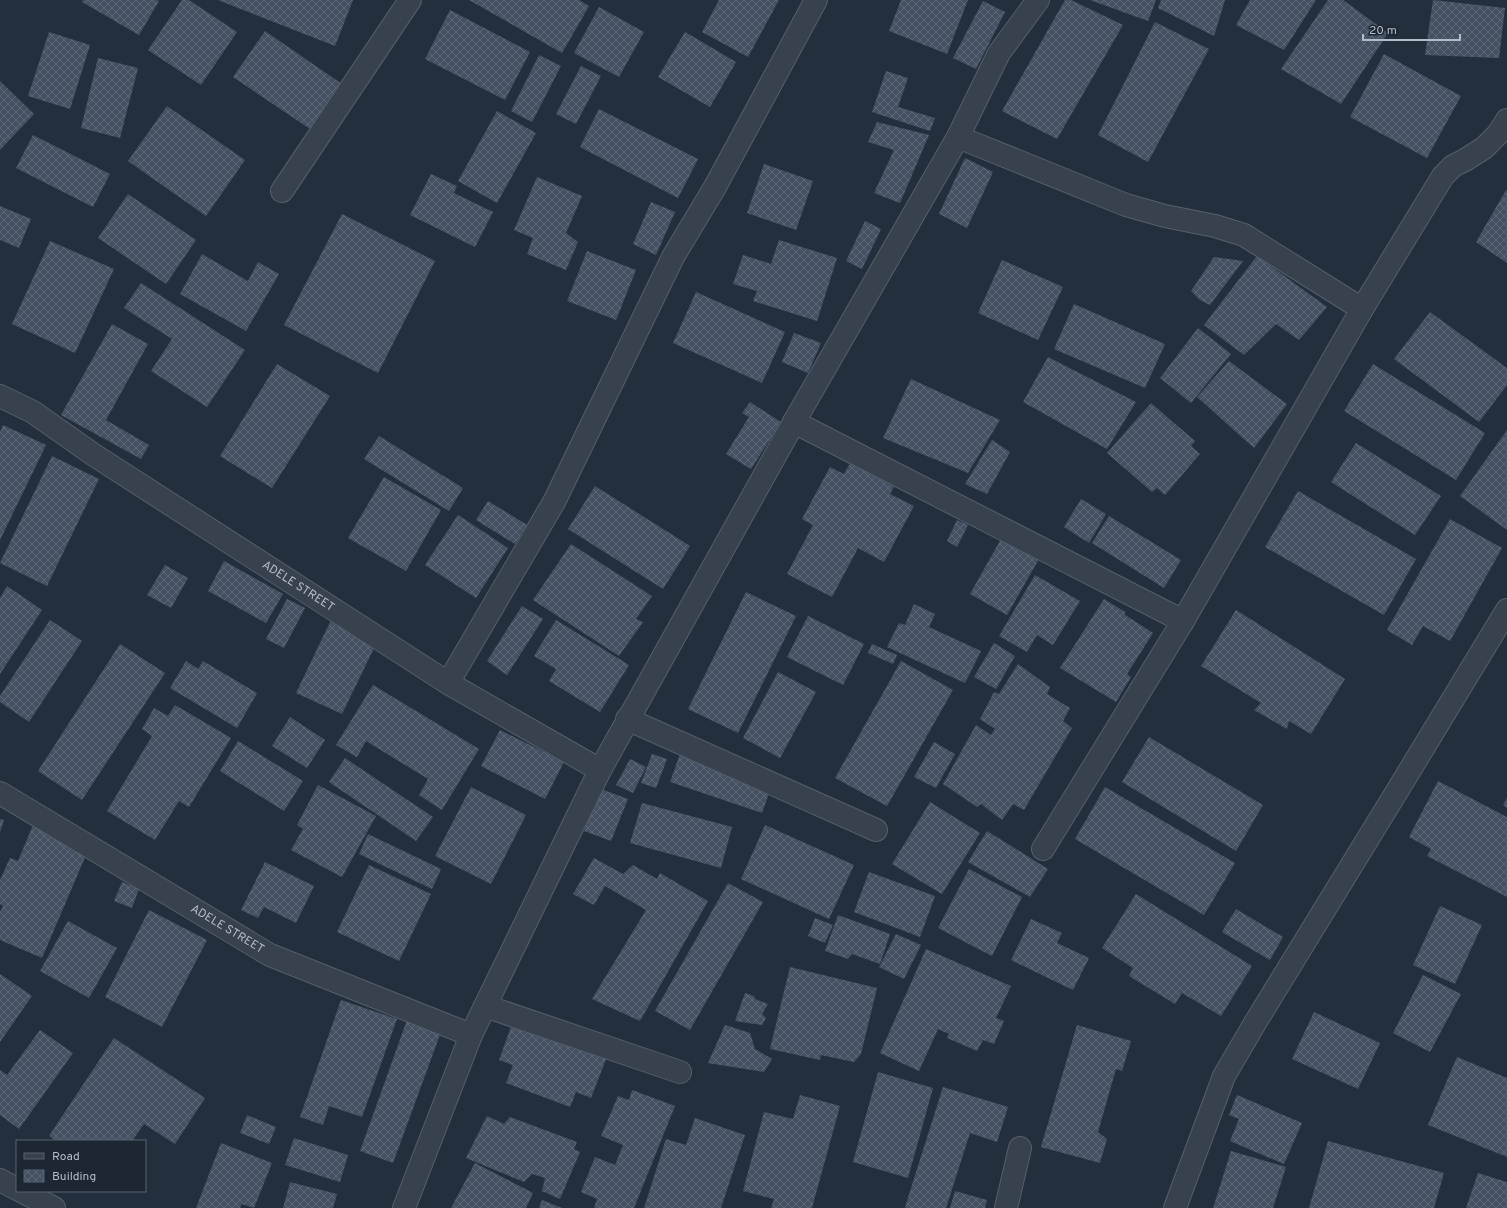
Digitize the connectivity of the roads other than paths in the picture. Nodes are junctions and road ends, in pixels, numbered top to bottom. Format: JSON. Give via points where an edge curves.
{"nodes":[{"id":1,"x":410,"y":0,"type":"edge"},
{"id":2,"x":816,"y":0,"type":"edge"},
{"id":3,"x":1038,"y":0,"type":"edge"},
{"id":4,"x":1507,"y":120,"type":"edge"},
{"id":5,"x":958,"y":137,"type":"junction"},
{"id":6,"x":282,"y":191,"type":"dead end"},
{"id":7,"x":1362,"y":309,"type":"junction"},
{"id":8,"x":0,"y":396,"type":"edge"},
{"id":9,"x":794,"y":422,"type":"junction"},
{"id":10,"x":1507,"y":610,"type":"edge"},
{"id":11,"x":1183,"y":621,"type":"junction"},
{"id":12,"x":448,"y":683,"type":"junction"},
{"id":13,"x":627,"y":719,"type":"junction"},
{"id":14,"x":600,"y":770,"type":"junction"},
{"id":15,"x":0,"y":793,"type":"edge"},
{"id":16,"x":876,"y":830,"type":"dead end"},
{"id":17,"x":1043,"y":849,"type":"dead end"},
{"id":18,"x":485,"y":1006,"type":"junction"},
{"id":19,"x":471,"y":1036,"type":"junction"},
{"id":20,"x":680,"y":1072,"type":"dead end"},
{"id":21,"x":1020,"y":1148,"type":"dead end"},
{"id":22,"x":0,"y":1180,"type":"edge"},
{"id":23,"x":16,"y":1188,"type":"edge"},
{"id":24,"x":23,"y":1192,"type":"edge"},
{"id":25,"x":54,"y":1208,"type":"edge"},
{"id":26,"x":404,"y":1208,"type":"edge"},
{"id":27,"x":1006,"y":1208,"type":"edge"},
{"id":28,"x":1175,"y":1208,"type":"edge"}],
"edges":[{"from":1,"to":6,"type":"street"},
{"from":2,"to":12,"type":"street","via":[[715,187],[673,257],[554,502]]},
{"from":3,"to":5,"type":"street","via":[[999,53]]},
{"from":4,"to":7,"type":"street","via":[[1484,148],[1452,166],[1442,176]]},
{"from":5,"to":7,"type":"street","via":[[1126,205],[1244,235]]},
{"from":5,"to":9,"type":"street"},
{"from":7,"to":11,"type":"street"},
{"from":8,"to":12,"type":"street","name":"ADELE STREET","via":[[33,412],[94,455]]},
{"from":9,"to":11,"type":"street"},
{"from":9,"to":13,"type":"street"},
{"from":10,"to":28,"type":"street","via":[[1224,1076]]},
{"from":11,"to":17,"type":"street"},
{"from":12,"to":14,"type":"street","name":"ADELE STREET"},
{"from":13,"to":14,"type":"street"},
{"from":13,"to":16,"type":"street"},
{"from":14,"to":18,"type":"street"},
{"from":15,"to":19,"type":"street","name":"ADELE STREET","via":[[270,955]]},
{"from":18,"to":19,"type":"street"},
{"from":18,"to":20,"type":"street"},
{"from":19,"to":26,"type":"street"},
{"from":21,"to":27,"type":"street"},
{"from":22,"to":23,"type":"street"},
{"from":24,"to":25,"type":"street"}]}
